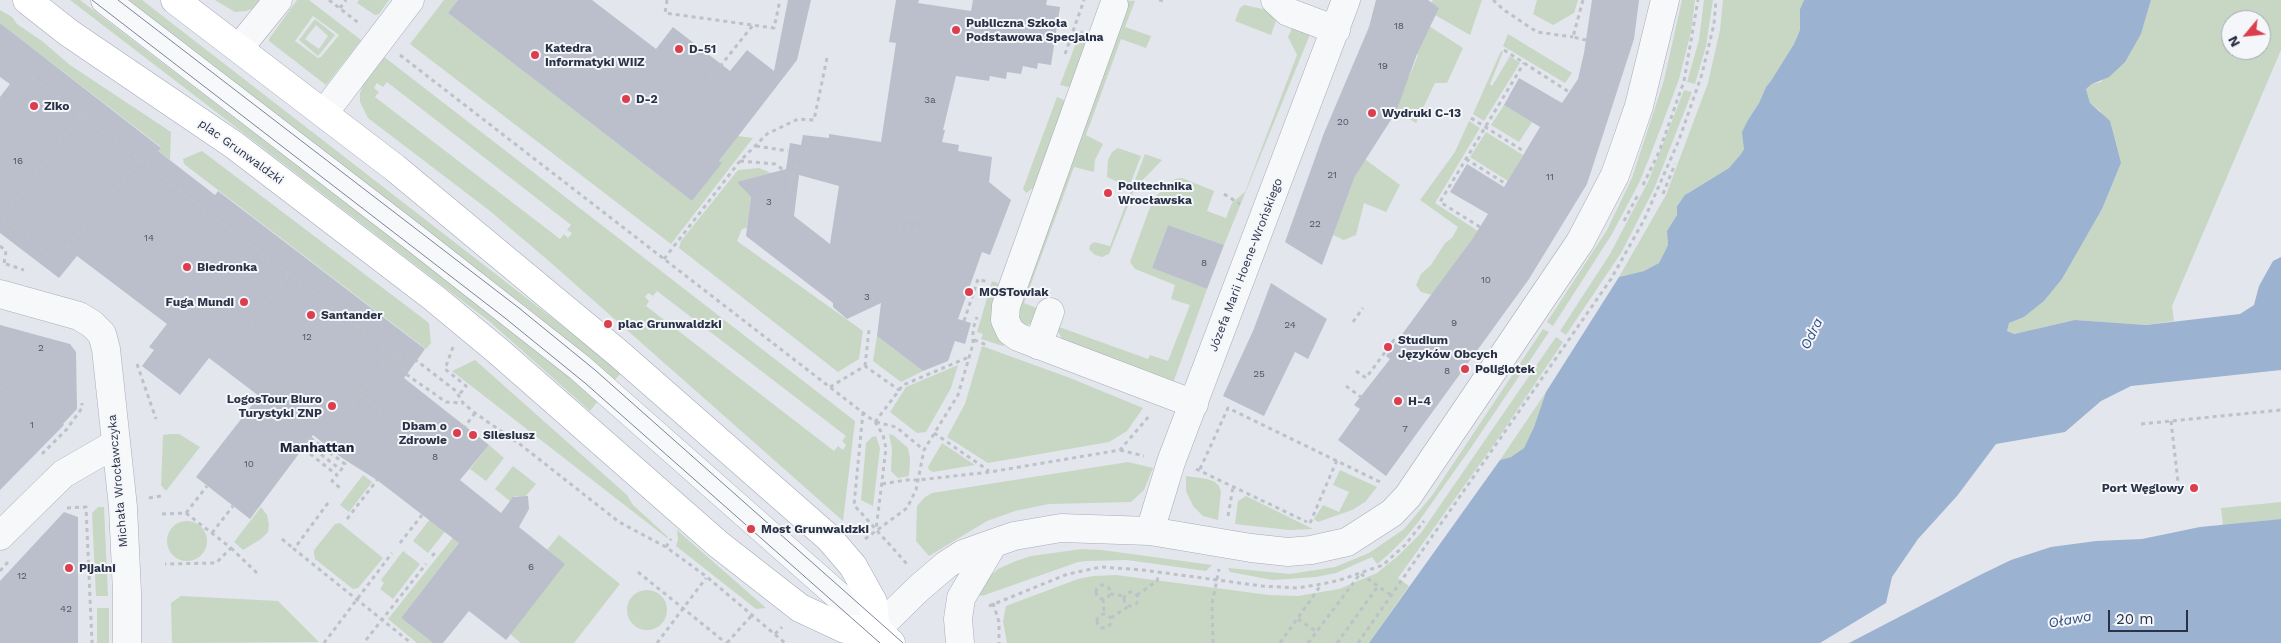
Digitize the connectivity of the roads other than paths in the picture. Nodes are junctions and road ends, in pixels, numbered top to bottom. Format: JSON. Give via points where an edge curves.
{"nodes":[{"id":1,"x":28,"y":0,"type":"edge"},
{"id":2,"x":104,"y":0,"type":"edge"},
{"id":3,"x":175,"y":0,"type":"edge"},
{"id":4,"x":278,"y":0,"type":"edge"},
{"id":5,"x":410,"y":0,"type":"edge"},
{"id":6,"x":1275,"y":0,"type":"edge"},
{"id":7,"x":1346,"y":0,"type":"edge"},
{"id":8,"x":1665,"y":0,"type":"edge"},
{"id":9,"x":1114,"y":5,"type":"dead end"},
{"id":10,"x":1336,"y":30,"type":"junction"},
{"id":11,"x":239,"y":48,"type":"junction"},
{"id":12,"x":324,"y":114,"type":"junction"},
{"id":13,"x":0,"y":294,"type":"edge"},
{"id":14,"x":1050,"y":312,"type":"dead end"},
{"id":15,"x":1038,"y":345,"type":"junction"},
{"id":16,"x":1194,"y":404,"type":"junction"},
{"id":17,"x":115,"y":444,"type":"junction"},
{"id":18,"x":1150,"y":531,"type":"junction"},
{"id":19,"x":0,"y":536,"type":"edge"},
{"id":20,"x":993,"y":544,"type":"junction"},
{"id":21,"x":876,"y":638,"type":"edge"},
{"id":22,"x":127,"y":643,"type":"edge"},
{"id":23,"x":960,"y":643,"type":"edge"}],
"edges":[{"from":1,"to":21,"type":"main road","name":"plac Grunwaldzki","via":[[69,33],[234,145],[434,298],[718,544],[800,608],[845,629]]},
{"from":2,"to":21,"type":"street","via":[[579,367]]},
{"from":3,"to":11,"type":"main road"},
{"from":4,"to":11,"type":"street"},
{"from":5,"to":12,"type":"street"},
{"from":6,"to":10,"type":"street","via":[[1288,12]]},
{"from":7,"to":10,"type":"street","name":"Józefa Marii Hoene-Wrońskiego"},
{"from":8,"to":18,"type":"street","via":[[1628,138],[1615,174],[1580,242],[1408,496],[1392,513],[1347,542],[1288,552]]},
{"from":9,"to":15,"type":"street","via":[[1004,313],[1010,332]]},
{"from":10,"to":16,"type":"street","name":"Józefa Marii Hoene-Wrońskiego"},
{"from":11,"to":12,"type":"main road"},
{"from":12,"to":21,"type":"main road","via":[[395,168],[618,353],[829,538],[853,566],[873,602]]},
{"from":13,"to":17,"type":"street","name":"Michała Wrocławczyka","via":[[79,316],[102,334]]},
{"from":14,"to":15,"type":"street"},
{"from":15,"to":16,"type":"street"},
{"from":16,"to":18,"type":"street","name":"Józefa Marii Hoene-Wrońskiego","via":[[1170,462]]},
{"from":17,"to":19,"type":"street","via":[[63,474]]},
{"from":17,"to":22,"type":"street","name":"Michała Wrocławczyka","via":[[123,507]]},
{"from":18,"to":20,"type":"street","via":[[1061,528],[1014,536]]},
{"from":20,"to":21,"type":"street","via":[[962,554],[946,565]]},
{"from":20,"to":23,"type":"street","via":[[961,598],[958,619]]}]}
